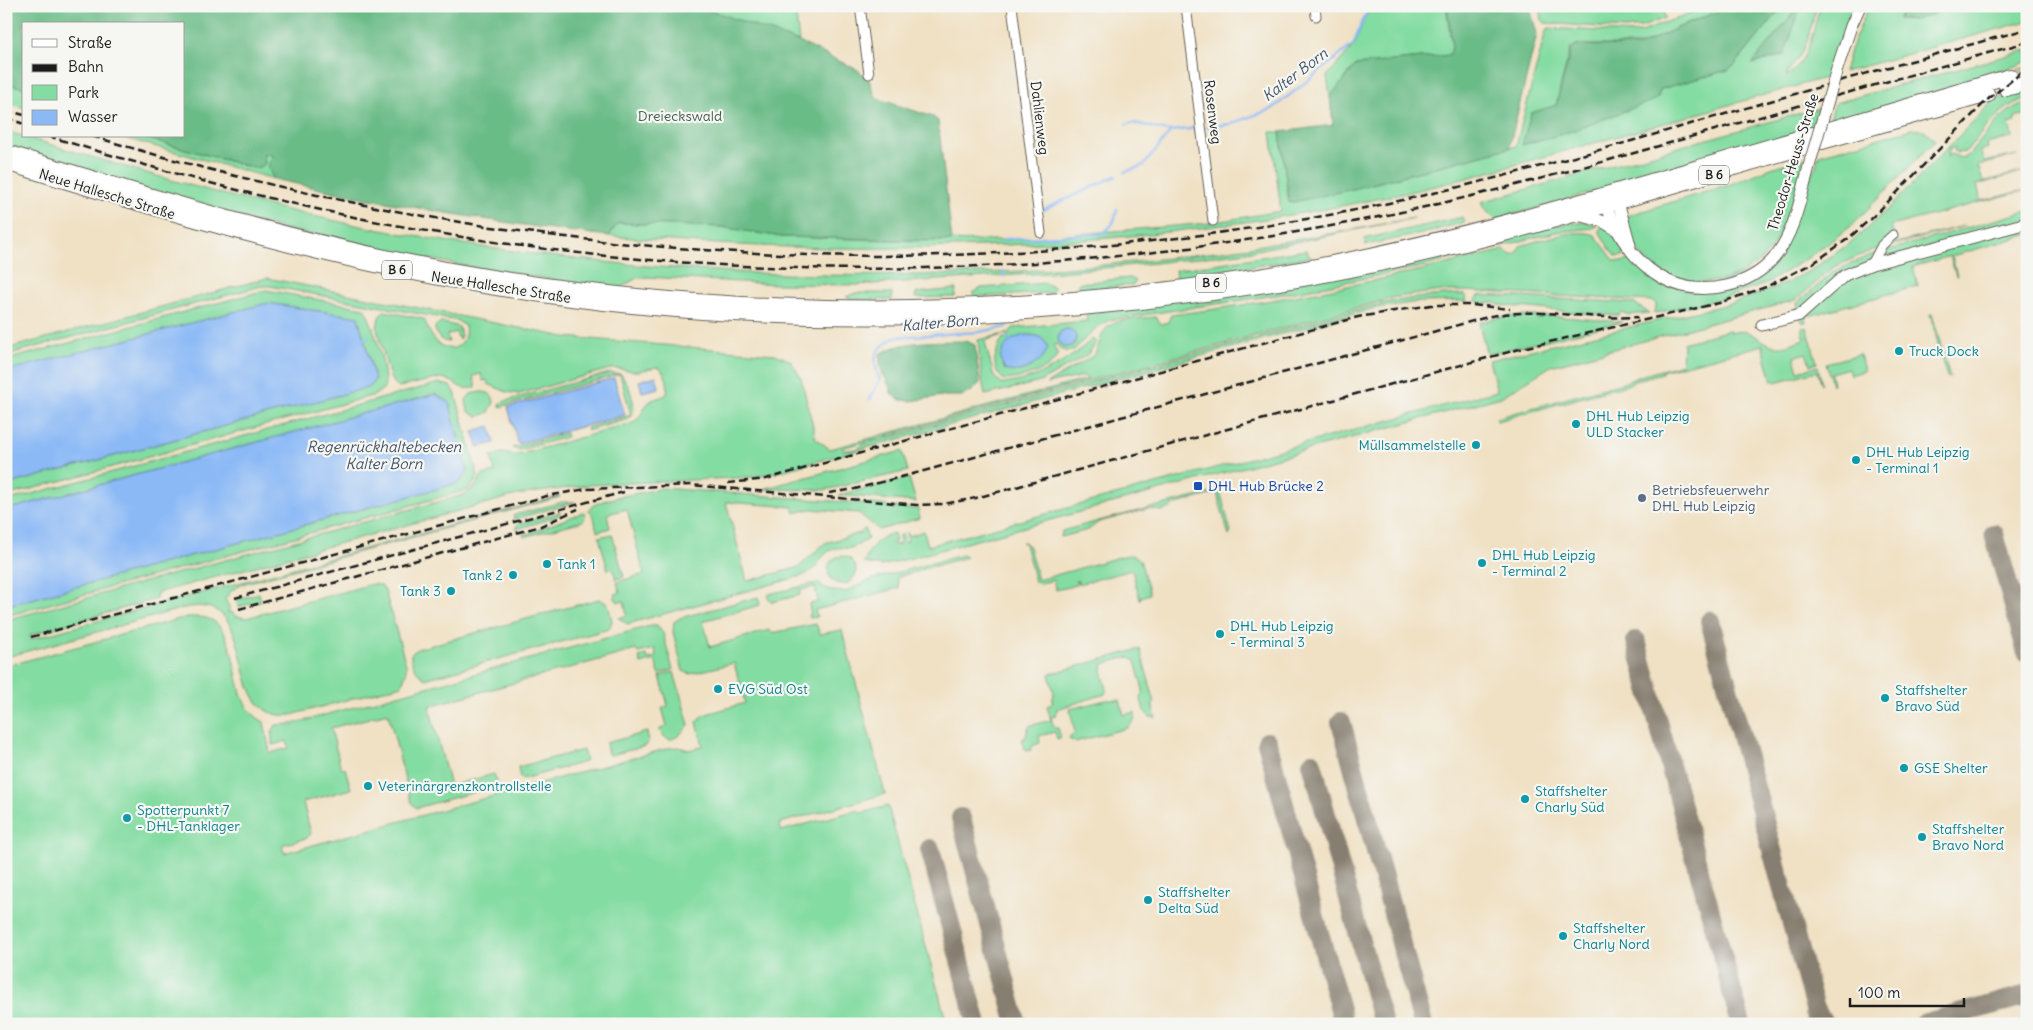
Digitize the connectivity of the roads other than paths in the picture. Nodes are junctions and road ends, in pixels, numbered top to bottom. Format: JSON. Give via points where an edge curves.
{"nodes":[{"id":1,"x":860,"y":6,"type":"edge"},
{"id":2,"x":1012,"y":6,"type":"edge"},
{"id":3,"x":1186,"y":6,"type":"edge"},
{"id":4,"x":1860,"y":6,"type":"edge"},
{"id":5,"x":869,"y":74,"type":"dead end"},
{"id":6,"x":2027,"y":83,"type":"edge"},
{"id":7,"x":1988,"y":95,"type":"dead end"},
{"id":8,"x":1816,"y":142,"type":"junction"},
{"id":9,"x":6,"y":152,"type":"edge"},
{"id":10,"x":6,"y":163,"type":"edge"},
{"id":11,"x":1610,"y":199,"type":"junction"},
{"id":12,"x":1577,"y":214,"type":"junction"},
{"id":13,"x":1213,"y":221,"type":"dead end"},
{"id":14,"x":2027,"y":223,"type":"edge"},
{"id":15,"x":1616,"y":230,"type":"junction"},
{"id":16,"x":1041,"y":233,"type":"dead end"},
{"id":17,"x":1893,"y":235,"type":"dead end"},
{"id":18,"x":1633,"y":253,"type":"junction"},
{"id":19,"x":1872,"y":264,"type":"junction"},
{"id":20,"x":799,"y":311,"type":"junction"},
{"id":21,"x":1762,"y":325,"type":"dead end"}],
"edges":[{"from":1,"to":5,"type":"street"},
{"from":2,"to":16,"type":"street","name":"Dahlienweg"},
{"from":3,"to":13,"type":"street","name":"Rosenweg"},
{"from":4,"to":8,"type":"street","name":"Theodor-Heuss-Straße","bridge":true},
{"from":6,"to":8,"type":"main road","number":"B 6","via":[[2008,83]]},
{"from":7,"to":8,"type":"main road","number":"B 6"},
{"from":8,"to":11,"type":"main road","number":"B 6"},
{"from":8,"to":18,"type":"street","name":"Theodor-Heuss-Straße","via":[[1784,245],[1767,265],[1747,279],[1714,289],[1680,286],[1649,270]]},
{"from":9,"to":20,"type":"main road","name":"Neue Hallesche Straße","number":"B 6","via":[[187,207],[400,260],[475,274],[620,293]]},
{"from":10,"to":20,"type":"main road","name":"Neue Hallesche Straße","number":"B 6","via":[[285,245],[446,279],[675,310]]},
{"from":11,"to":12,"type":"main road","number":"B 6"},
{"from":11,"to":15,"type":"street","name":"Theodor-Heuss-Straße"},
{"from":11,"to":18,"type":"street","name":"Theodor-Heuss-Straße"},
{"from":11,"to":20,"type":"main road","number":"B 6","via":[[1365,256],[1173,288],[991,304]]},
{"from":12,"to":15,"type":"street","via":[[1602,221]]},
{"from":12,"to":20,"type":"main road","number":"B 6","via":[[1382,264],[1159,301],[1036,313],[927,317]]},
{"from":14,"to":19,"type":"street"},
{"from":15,"to":18,"type":"street","name":"Theodor-Heuss-Straße"},
{"from":17,"to":19,"type":"street","via":[[1882,245]]},
{"from":19,"to":21,"type":"street","via":[[1845,275],[1800,315]]}]}
